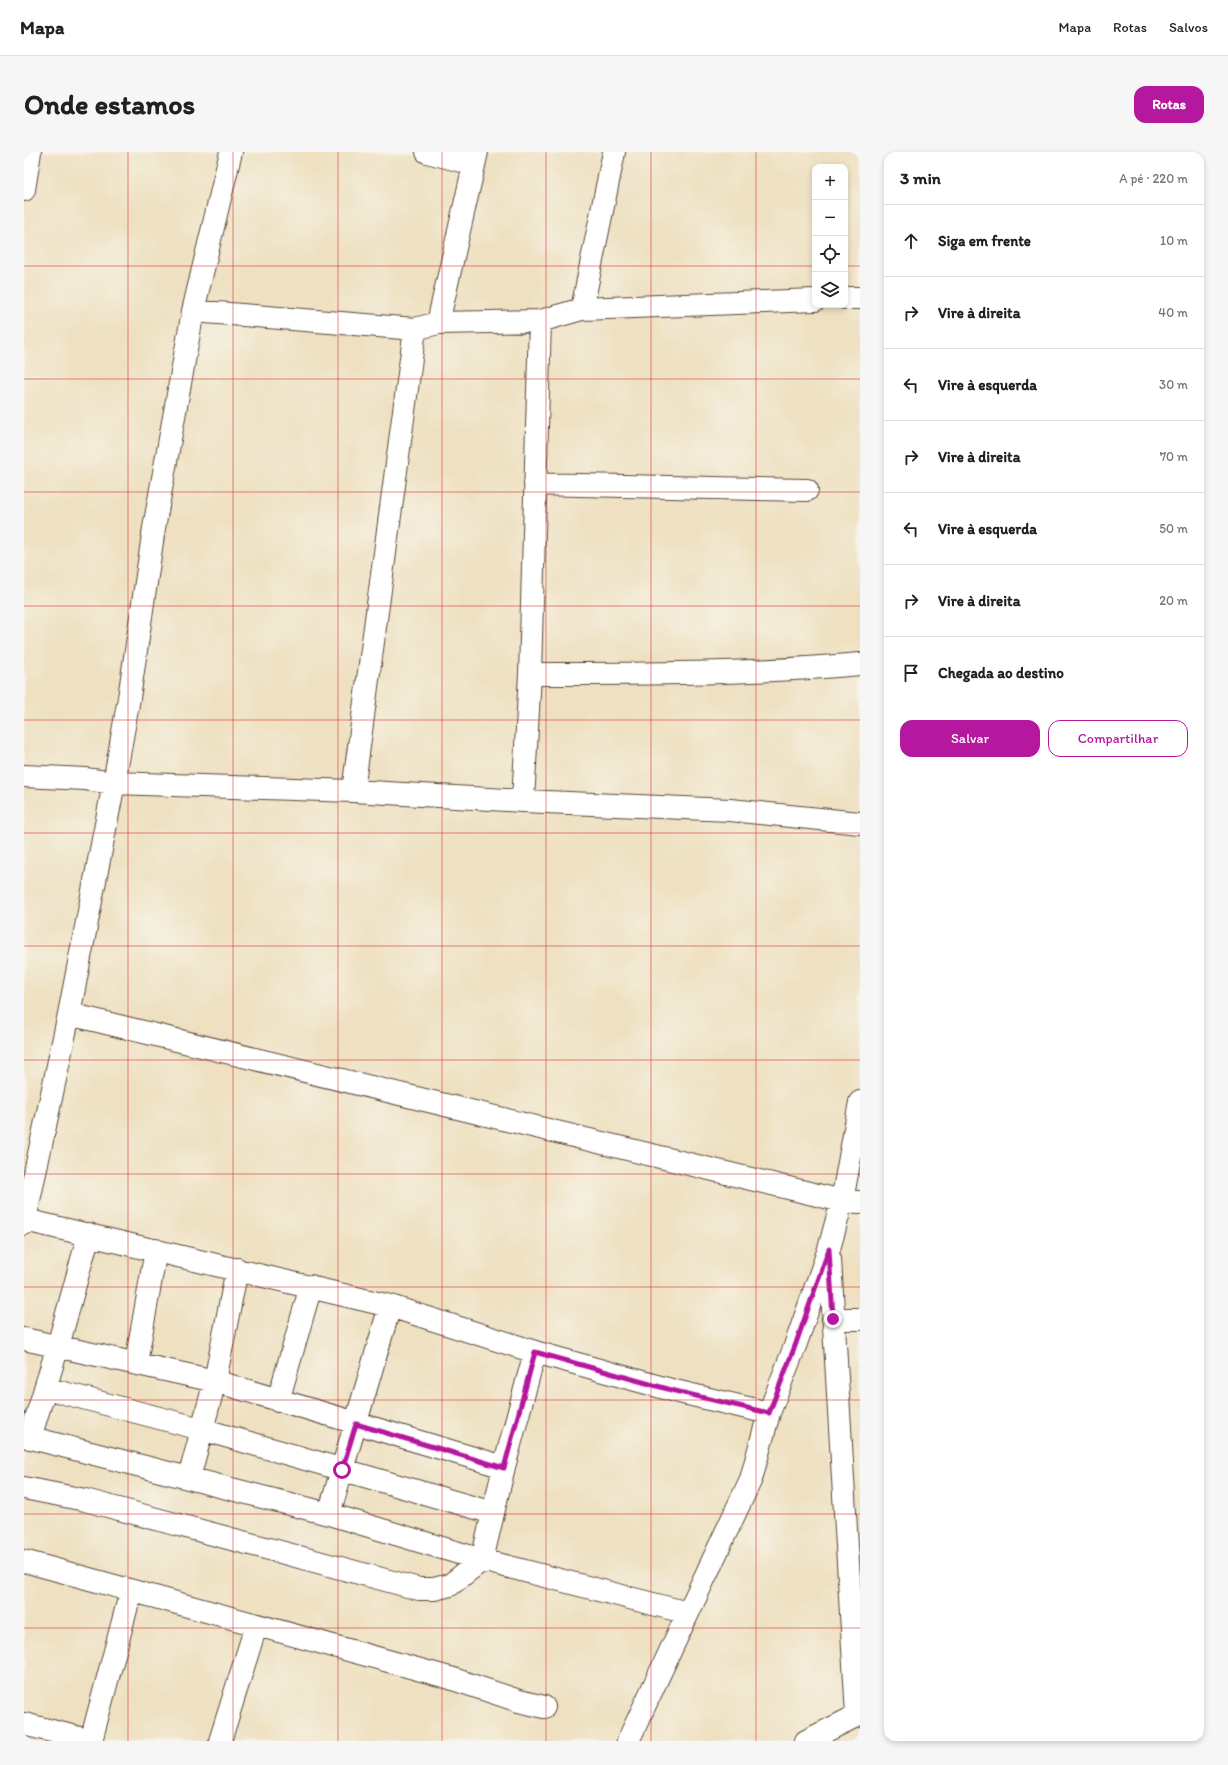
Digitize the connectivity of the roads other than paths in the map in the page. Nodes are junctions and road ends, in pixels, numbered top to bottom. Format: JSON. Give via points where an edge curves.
{"nodes":[{"id":1,"x":30,"y":152,"type":"edge"},
{"id":2,"x":231,"y":152,"type":"edge"},
{"id":3,"x":426,"y":152,"type":"edge"},
{"id":4,"x":614,"y":152,"type":"edge"},
{"id":5,"x":475,"y":158,"type":"edge"},
{"id":6,"x":24,"y":190,"type":"edge"},
{"id":7,"x":848,"y":298,"type":"edge"},
{"id":8,"x":860,"y":298,"type":"edge"},
{"id":9,"x":812,"y":300,"type":"edge"},
{"id":10,"x":582,"y":309,"type":"junction"},
{"id":11,"x":193,"y":311,"type":"junction"},
{"id":12,"x":540,"y":320,"type":"junction"},
{"id":13,"x":438,"y":323,"type":"junction"},
{"id":14,"x":415,"y":329,"type":"junction"},
{"id":15,"x":535,"y":484,"type":"junction"},
{"id":16,"x":807,"y":490,"type":"dead end"},
{"id":17,"x":860,"y":664,"type":"edge"},
{"id":18,"x":530,"y":674,"type":"junction"},
{"id":19,"x":24,"y":776,"type":"edge"},
{"id":20,"x":114,"y":783,"type":"junction"},
{"id":21,"x":353,"y":791,"type":"junction"},
{"id":22,"x":523,"y":801,"type":"junction"},
{"id":23,"x":860,"y":823,"type":"edge"},
{"id":24,"x":69,"y":1014,"type":"junction"},
{"id":25,"x":860,"y":1102,"type":"edge"},
{"id":26,"x":851,"y":1202,"type":"edge"},
{"id":27,"x":24,"y":1222,"type":"edge"},
{"id":28,"x":89,"y":1234,"type":"junction"},
{"id":29,"x":829,"y":1249,"type":"junction"},
{"id":30,"x":156,"y":1250,"type":"junction"},
{"id":31,"x":237,"y":1269,"type":"junction"},
{"id":32,"x":311,"y":1286,"type":"junction"},
{"id":33,"x":390,"y":1306,"type":"junction"},
{"id":34,"x":833,"y":1319,"type":"junction"},
{"id":35,"x":860,"y":1319,"type":"edge"},
{"id":36,"x":24,"y":1339,"type":"edge"},
{"id":37,"x":58,"y":1346,"type":"junction"},
{"id":38,"x":535,"y":1352,"type":"junction"},
{"id":39,"x":136,"y":1363,"type":"junction"},
{"id":40,"x":215,"y":1381,"type":"junction"},
{"id":41,"x":45,"y":1388,"type":"junction"},
{"id":42,"x":278,"y":1401,"type":"junction"},
{"id":43,"x":769,"y":1413,"type":"junction"},
{"id":44,"x":356,"y":1424,"type":"junction"},
{"id":45,"x":202,"y":1429,"type":"junction"},
{"id":46,"x":27,"y":1437,"type":"edge"},
{"id":47,"x":504,"y":1468,"type":"junction"},
{"id":48,"x":342,"y":1470,"type":"junction"},
{"id":49,"x":189,"y":1478,"type":"junction"},
{"id":50,"x":24,"y":1488,"type":"edge"},
{"id":51,"x":493,"y":1513,"type":"junction"},
{"id":52,"x":329,"y":1514,"type":"junction"},
{"id":53,"x":482,"y":1560,"type":"junction"},
{"id":54,"x":24,"y":1561,"type":"edge"},
{"id":55,"x":131,"y":1591,"type":"junction"},
{"id":56,"x":688,"y":1613,"type":"junction"},
{"id":57,"x":256,"y":1626,"type":"junction"},
{"id":58,"x":544,"y":1707,"type":"dead end"},
{"id":59,"x":858,"y":1715,"type":"edge"},
{"id":60,"x":24,"y":1724,"type":"edge"},
{"id":61,"x":91,"y":1741,"type":"edge"},
{"id":62,"x":220,"y":1741,"type":"edge"},
{"id":63,"x":628,"y":1741,"type":"edge"},
{"id":64,"x":806,"y":1741,"type":"edge"}],
"edges":[{"from":1,"to":6,"type":"street"},
{"from":2,"to":11,"type":"street"},
{"from":3,"to":5,"type":"street"},
{"from":4,"to":10,"type":"street"},
{"from":5,"to":13,"type":"street"},
{"from":7,"to":8,"type":"street"},
{"from":9,"to":10,"type":"street"},
{"from":10,"to":12,"type":"street"},
{"from":11,"to":14,"type":"street"},
{"from":11,"to":20,"type":"street","via":[[154,528]]},
{"from":12,"to":13,"type":"street"},
{"from":12,"to":15,"type":"street"},
{"from":13,"to":14,"type":"street"},
{"from":14,"to":21,"type":"street"},
{"from":15,"to":16,"type":"street"},
{"from":15,"to":18,"type":"street"},
{"from":17,"to":18,"type":"street","via":[[766,670]]},
{"from":18,"to":22,"type":"street"},
{"from":19,"to":20,"type":"street"},
{"from":20,"to":21,"type":"street"},
{"from":20,"to":24,"type":"street"},
{"from":21,"to":22,"type":"street"},
{"from":22,"to":23,"type":"street","via":[[730,810]]},
{"from":24,"to":26,"type":"street"},
{"from":24,"to":27,"type":"street"},
{"from":25,"to":26,"type":"street"},
{"from":26,"to":29,"type":"street"},
{"from":27,"to":28,"type":"street"},
{"from":28,"to":30,"type":"street"},
{"from":28,"to":37,"type":"street"},
{"from":29,"to":34,"type":"street"},
{"from":29,"to":43,"type":"street"},
{"from":30,"to":31,"type":"street"},
{"from":30,"to":39,"type":"street"},
{"from":31,"to":32,"type":"street"},
{"from":31,"to":40,"type":"street"},
{"from":32,"to":33,"type":"street"},
{"from":32,"to":42,"type":"street"},
{"from":33,"to":38,"type":"street"},
{"from":33,"to":44,"type":"street"},
{"from":34,"to":35,"type":"street"},
{"from":34,"to":59,"type":"street"},
{"from":36,"to":37,"type":"street"},
{"from":37,"to":39,"type":"street"},
{"from":37,"to":41,"type":"street"},
{"from":38,"to":43,"type":"street","via":[[675,1391]]},
{"from":38,"to":47,"type":"street"},
{"from":39,"to":40,"type":"street"},
{"from":40,"to":42,"type":"street"},
{"from":40,"to":45,"type":"street"},
{"from":41,"to":45,"type":"street"},
{"from":41,"to":46,"type":"street"},
{"from":42,"to":44,"type":"street"},
{"from":43,"to":56,"type":"street","via":[[751,1479]]},
{"from":44,"to":47,"type":"street"},
{"from":44,"to":48,"type":"street"},
{"from":45,"to":48,"type":"street"},
{"from":45,"to":49,"type":"street"},
{"from":46,"to":49,"type":"street"},
{"from":47,"to":51,"type":"street"},
{"from":48,"to":51,"type":"street"},
{"from":48,"to":52,"type":"street"},
{"from":49,"to":52,"type":"street"},
{"from":50,"to":53,"type":"street","via":[[85,1500],[419,1589],[450,1585]]},
{"from":51,"to":53,"type":"street"},
{"from":52,"to":53,"type":"street"},
{"from":53,"to":56,"type":"street"},
{"from":54,"to":55,"type":"street"},
{"from":55,"to":57,"type":"street"},
{"from":55,"to":61,"type":"street"},
{"from":56,"to":63,"type":"street"},
{"from":57,"to":58,"type":"street","via":[[450,1678]]},
{"from":57,"to":62,"type":"street"},
{"from":59,"to":64,"type":"street"},
{"from":60,"to":61,"type":"street"}]}
